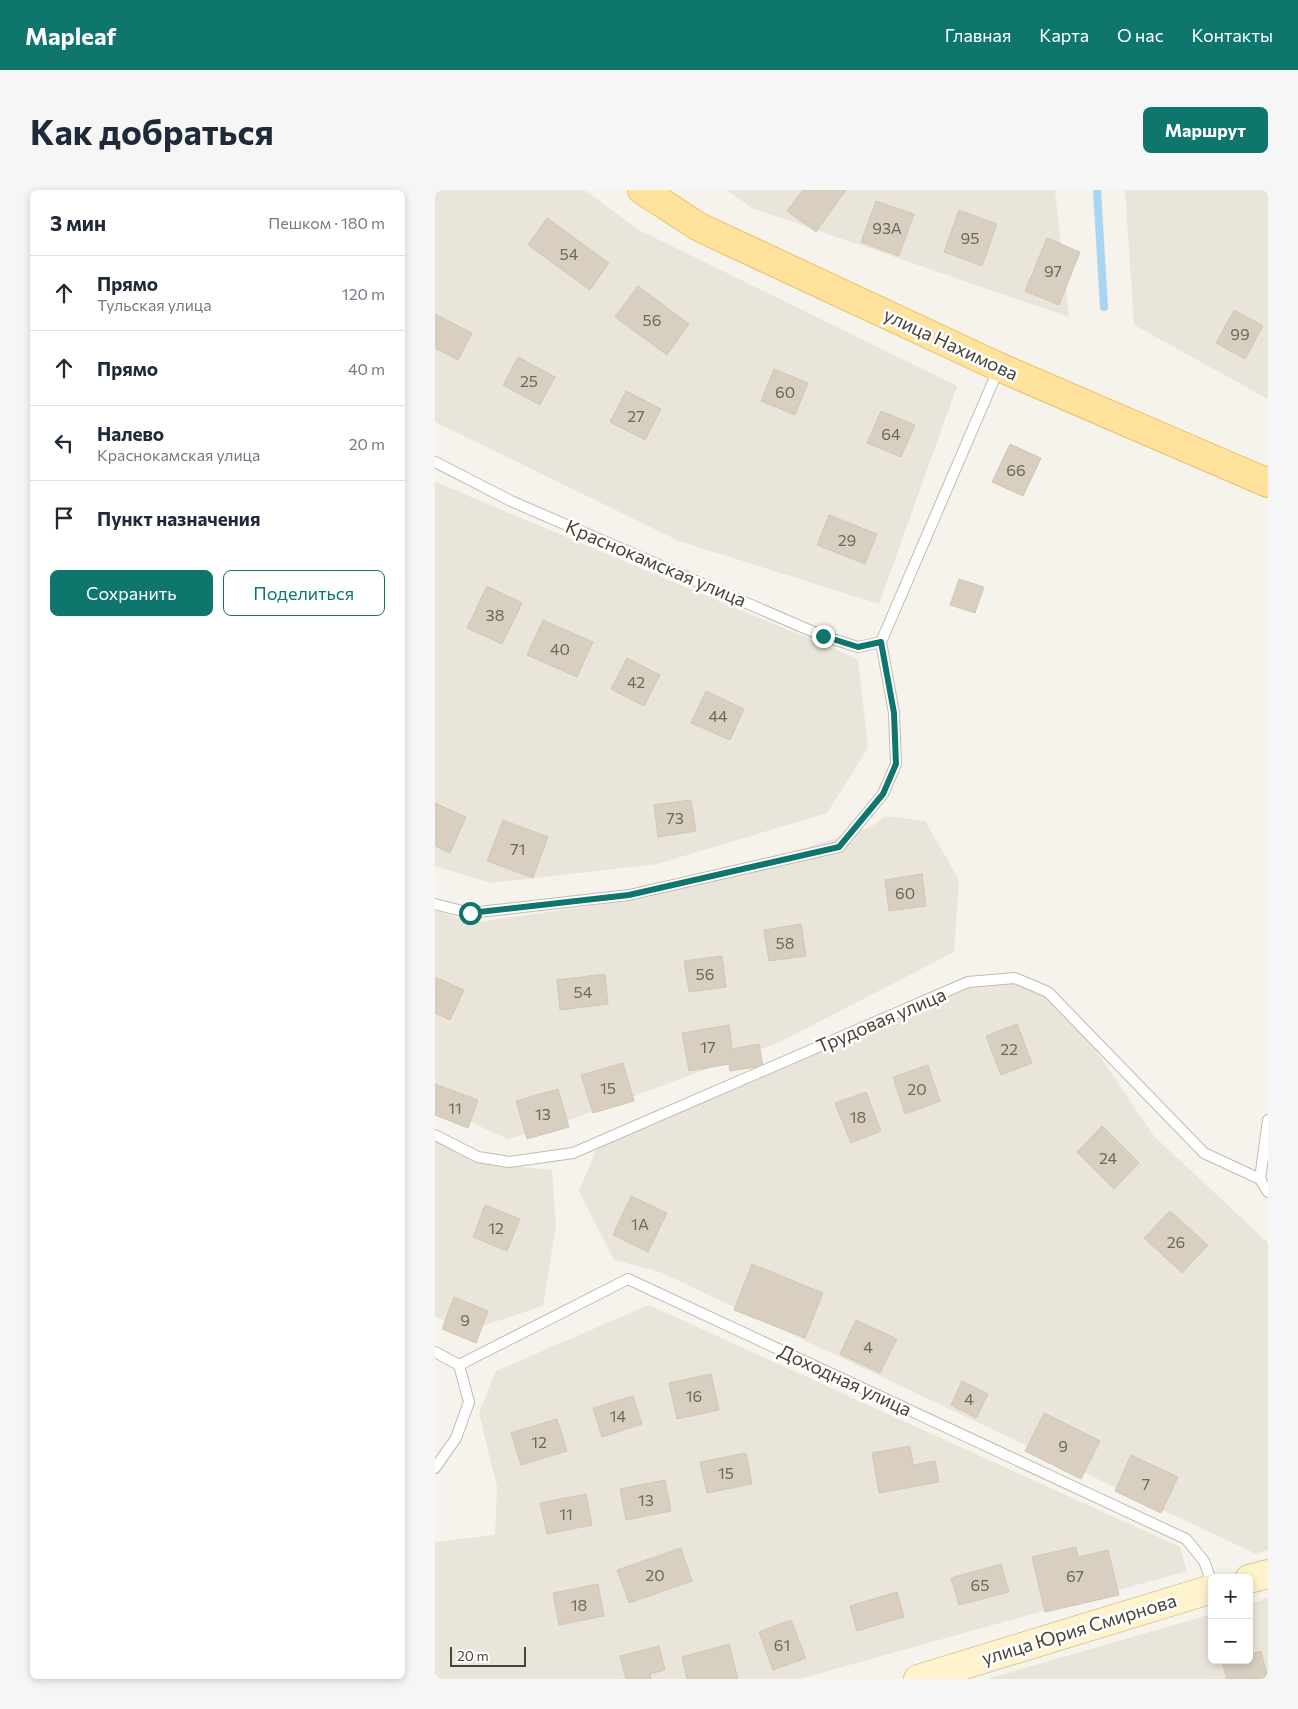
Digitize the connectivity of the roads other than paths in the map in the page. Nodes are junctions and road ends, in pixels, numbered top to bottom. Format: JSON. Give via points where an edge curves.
{"nodes":[{"id":1,"x":642,"y":190,"type":"edge"},
{"id":2,"x":999,"y":367,"type":"junction"},
{"id":3,"x":435,"y":462,"type":"edge"},
{"id":4,"x":1268,"y":482,"type":"edge"},
{"id":5,"x":881,"y":642,"type":"junction"},
{"id":6,"x":435,"y":904,"type":"edge"},
{"id":7,"x":1268,"y":1120,"type":"edge"},
{"id":8,"x":435,"y":1134,"type":"edge"},
{"id":9,"x":1260,"y":1179,"type":"junction"},
{"id":10,"x":1268,"y":1192,"type":"edge"},
{"id":11,"x":435,"y":1352,"type":"edge"},
{"id":12,"x":459,"y":1365,"type":"junction"},
{"id":13,"x":435,"y":1468,"type":"edge"},
{"id":14,"x":1209,"y":1574,"type":"edge"},
{"id":15,"x":1268,"y":1574,"type":"edge"},
{"id":16,"x":1253,"y":1578,"type":"edge"},
{"id":17,"x":1208,"y":1590,"type":"edge"},
{"id":18,"x":918,"y":1679,"type":"edge"}],
"edges":[{"from":1,"to":2,"type":"main road","name":"улица Нахимова","via":[[699,227]]},
{"from":2,"to":4,"type":"main road","name":"улица Нахимова"},
{"from":2,"to":5,"type":"lane"},
{"from":3,"to":5,"type":"lane","name":"Краснокамская улица","via":[[511,501],[823,636],[858,647]]},
{"from":5,"to":6,"type":"lane","via":[[894,713],[896,764],[883,794],[839,847],[629,895],[470,913]]},
{"from":7,"to":9,"type":"lane"},
{"from":8,"to":9,"type":"lane","name":"Трудовая улица","via":[[478,1157],[509,1162],[573,1153],[969,982],[1015,978],[1048,992],[1204,1153]]},
{"from":9,"to":10,"type":"lane"},
{"from":11,"to":12,"type":"lane"},
{"from":12,"to":13,"type":"lane","via":[[469,1402],[456,1438]]},
{"from":12,"to":14,"type":"lane","name":"Доходная улица","via":[[628,1279],[1187,1539],[1204,1561]]},
{"from":15,"to":16,"type":"street"},
{"from":17,"to":18,"type":"street","name":"улица Юрия Смирнова"}]}
